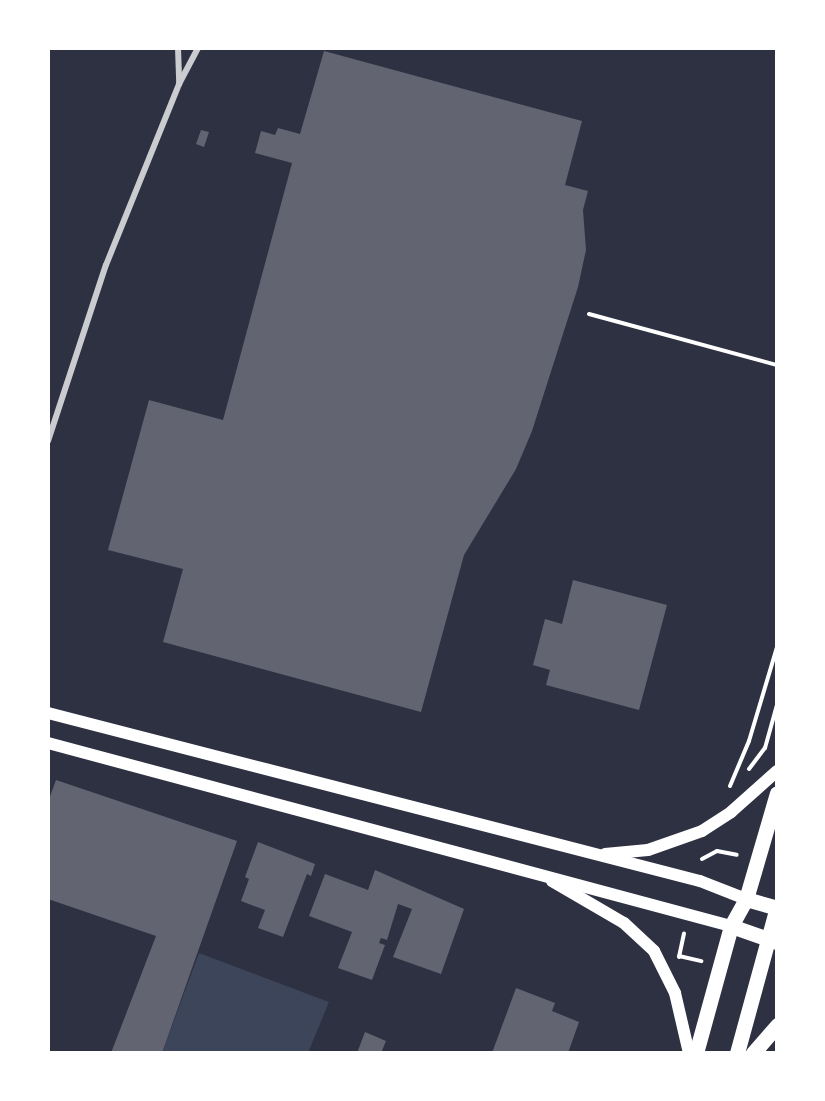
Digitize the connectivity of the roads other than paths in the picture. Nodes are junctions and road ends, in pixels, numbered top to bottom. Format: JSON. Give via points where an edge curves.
{"nodes":[{"id":1,"x":178,"y":48,"type":"edge"},
{"id":2,"x":198,"y":48,"type":"edge"},
{"id":3,"x":179,"y":84,"type":"junction"},
{"id":4,"x":48,"y":441,"type":"edge"},
{"id":5,"x":48,"y":713,"type":"edge"},
{"id":6,"x":48,"y":743,"type":"edge"},
{"id":7,"x":777,"y":771,"type":"edge"},
{"id":8,"x":777,"y":793,"type":"edge"},
{"id":9,"x":594,"y":855,"type":"junction"},
{"id":10,"x":538,"y":873,"type":"junction"},
{"id":11,"x":746,"y":899,"type":"junction"},
{"id":12,"x":777,"y":908,"type":"edge"},
{"id":13,"x":731,"y":926,"type":"junction"},
{"id":14,"x":772,"y":940,"type":"edge"},
{"id":15,"x":777,"y":1025,"type":"edge"},
{"id":16,"x":688,"y":1053,"type":"edge"},
{"id":17,"x":696,"y":1053,"type":"edge"},
{"id":18,"x":737,"y":1053,"type":"edge"},
{"id":19,"x":753,"y":1053,"type":"edge"}],
"edges":[{"from":1,"to":3,"type":"street"},
{"from":2,"to":3,"type":"street"},
{"from":3,"to":4,"type":"street","via":[[106,265]]},
{"from":5,"to":9,"type":"main road"},
{"from":6,"to":10,"type":"main road"},
{"from":7,"to":9,"type":"main road","via":[[732,812],[702,831],[648,850]]},
{"from":8,"to":11,"type":"main road"},
{"from":9,"to":11,"type":"main road","via":[[700,881]]},
{"from":10,"to":13,"type":"main road"},
{"from":10,"to":16,"type":"main road","via":[[624,923],[654,951],[675,993]]},
{"from":11,"to":12,"type":"main road"},
{"from":11,"to":13,"type":"main road"},
{"from":12,"to":14,"type":"main road"},
{"from":13,"to":14,"type":"main road"},
{"from":13,"to":17,"type":"main road"},
{"from":14,"to":18,"type":"main road"},
{"from":15,"to":19,"type":"main road"}]}
